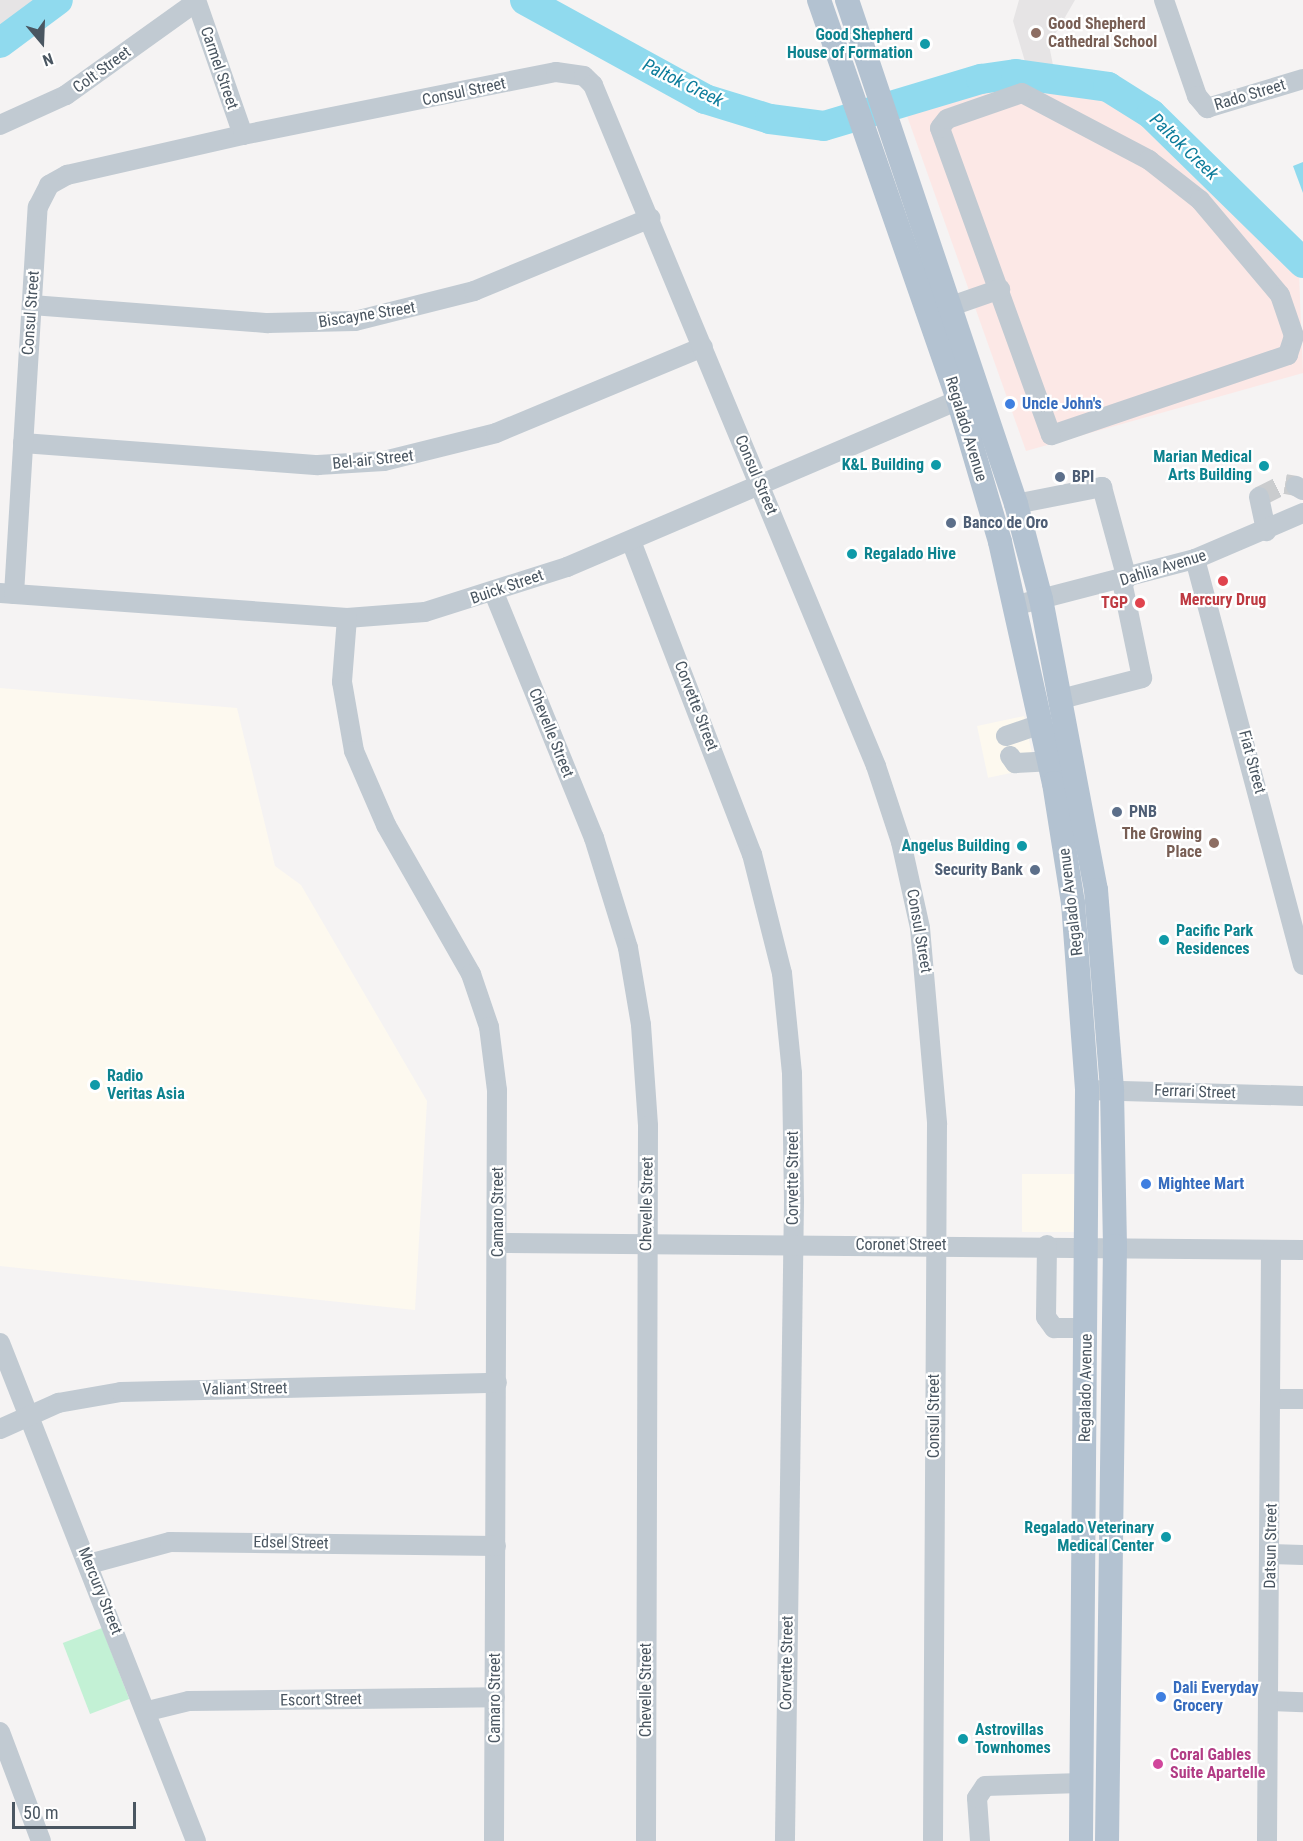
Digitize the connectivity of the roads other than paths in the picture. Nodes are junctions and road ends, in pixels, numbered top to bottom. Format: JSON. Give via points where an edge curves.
{"nodes":[{"id":1,"x":819,"y":0,"type":"edge"},
{"id":2,"x":847,"y":0,"type":"edge"},
{"id":3,"x":1164,"y":0,"type":"edge"},
{"id":4,"x":196,"y":1,"type":"edge"},
{"id":5,"x":1303,"y":79,"type":"edge"},
{"id":6,"x":0,"y":125,"type":"edge"},
{"id":7,"x":243,"y":135,"type":"junction"},
{"id":8,"x":650,"y":218,"type":"junction"},
{"id":9,"x":1001,"y":294,"type":"junction"},
{"id":10,"x":32,"y":305,"type":"junction"},
{"id":11,"x":953,"y":311,"type":"junction"},
{"id":12,"x":930,"y":320,"type":"junction"},
{"id":13,"x":1299,"y":335,"type":"edge"},
{"id":14,"x":703,"y":347,"type":"junction"},
{"id":15,"x":980,"y":392,"type":"junction"},
{"id":16,"x":957,"y":399,"type":"junction"},
{"id":17,"x":23,"y":443,"type":"junction"},
{"id":18,"x":760,"y":486,"type":"junction"},
{"id":19,"x":1259,"y":497,"type":"dead end"},
{"id":20,"x":1016,"y":504,"type":"junction"},
{"id":21,"x":1303,"y":513,"type":"edge"},
{"id":22,"x":1266,"y":531,"type":"junction"},
{"id":23,"x":631,"y":541,"type":"junction"},
{"id":24,"x":1195,"y":559,"type":"junction"},
{"id":25,"x":1124,"y":580,"type":"junction"},
{"id":26,"x":7,"y":593,"type":"edge"},
{"id":27,"x":494,"y":593,"type":"junction"},
{"id":28,"x":1041,"y":599,"type":"junction"},
{"id":29,"x":1017,"y":605,"type":"junction"},
{"id":30,"x":347,"y":618,"type":"junction"},
{"id":31,"x":1062,"y":699,"type":"junction"},
{"id":32,"x":1041,"y":724,"type":"junction"},
{"id":33,"x":1006,"y":736,"type":"dead end"},
{"id":34,"x":1010,"y":756,"type":"dead end"},
{"id":35,"x":1049,"y":761,"type":"junction"},
{"id":36,"x":1303,"y":965,"type":"edge"},
{"id":37,"x":1087,"y":1090,"type":"junction"},
{"id":38,"x":1112,"y":1090,"type":"junction"},
{"id":39,"x":1303,"y":1096,"type":"edge"},
{"id":40,"x":498,"y":1243,"type":"junction"},
{"id":41,"x":646,"y":1244,"type":"junction"},
{"id":42,"x":793,"y":1244,"type":"junction"},
{"id":43,"x":934,"y":1245,"type":"junction"},
{"id":44,"x":1047,"y":1245,"type":"junction"},
{"id":45,"x":1088,"y":1246,"type":"junction"},
{"id":46,"x":1115,"y":1246,"type":"junction"},
{"id":47,"x":1303,"y":1250,"type":"edge"},
{"id":48,"x":1271,"y":1251,"type":"junction"},
{"id":49,"x":1087,"y":1328,"type":"junction"},
{"id":50,"x":0,"y":1343,"type":"edge"},
{"id":51,"x":497,"y":1383,"type":"junction"},
{"id":52,"x":1273,"y":1399,"type":"junction"},
{"id":53,"x":1303,"y":1399,"type":"edge"},
{"id":54,"x":28,"y":1414,"type":"junction"},
{"id":55,"x":0,"y":1429,"type":"edge"},
{"id":56,"x":496,"y":1546,"type":"junction"},
{"id":57,"x":1271,"y":1554,"type":"junction"},
{"id":58,"x":1303,"y":1555,"type":"edge"},
{"id":59,"x":89,"y":1564,"type":"junction"},
{"id":60,"x":495,"y":1697,"type":"junction"},
{"id":61,"x":1270,"y":1701,"type":"junction"},
{"id":62,"x":1303,"y":1702,"type":"edge"},
{"id":63,"x":148,"y":1711,"type":"junction"},
{"id":64,"x":0,"y":1732,"type":"edge"},
{"id":65,"x":1081,"y":1783,"type":"junction"},
{"id":66,"x":41,"y":1841,"type":"edge"},
{"id":67,"x":196,"y":1841,"type":"edge"},
{"id":68,"x":494,"y":1841,"type":"edge"},
{"id":69,"x":646,"y":1841,"type":"edge"},
{"id":70,"x":785,"y":1841,"type":"edge"},
{"id":71,"x":933,"y":1841,"type":"edge"},
{"id":72,"x":980,"y":1841,"type":"edge"},
{"id":73,"x":1081,"y":1841,"type":"edge"},
{"id":74,"x":1107,"y":1841,"type":"edge"},
{"id":75,"x":1267,"y":1841,"type":"edge"}],
"edges":[{"from":1,"to":12,"type":"main road","name":"Regalado Avenue"},
{"from":2,"to":11,"type":"main road","name":"Regalado Avenue"},
{"from":3,"to":5,"type":"street","name":"Rado Street","via":[[1197,96],[1207,108]]},
{"from":4,"to":6,"type":"street","name":"Colt Street","via":[[66,95]]},
{"from":4,"to":7,"type":"street","name":"Carmel Street"},
{"from":7,"to":8,"type":"street","name":"Consul Street","via":[[573,73],[584,76],[601,98]]},
{"from":7,"to":10,"type":"street","name":"Consul Street","via":[[67,175],[48,184],[38,207]]},
{"from":8,"to":10,"type":"street","name":"Biscayne Street","via":[[474,291],[355,321],[268,323]]},
{"from":8,"to":14,"type":"street","name":"Consul Street"},
{"from":9,"to":11,"type":"street"},
{"from":9,"to":13,"type":"street","via":[[1051,435],[1282,358],[1293,350]]},
{"from":9,"to":13,"type":"street","via":[[940,128],[947,119],[1022,93],[1179,181],[1268,275]]},
{"from":10,"to":17,"type":"street","name":"Consul Street"},
{"from":11,"to":12,"type":"street"},
{"from":11,"to":15,"type":"main road","name":"Regalado Avenue"},
{"from":12,"to":16,"type":"main road","name":"Regalado Avenue"},
{"from":14,"to":17,"type":"street","name":"Bel-air Street","via":[[496,433],[384,461],[318,465]]},
{"from":14,"to":18,"type":"street","name":"Consul Street"},
{"from":15,"to":16,"type":"street","name":"Buick Street"},
{"from":15,"to":20,"type":"main road","name":"Regalado Avenue"},
{"from":16,"to":18,"type":"street","name":"Buick Street"},
{"from":16,"to":29,"type":"main road","name":"Regalado Avenue"},
{"from":17,"to":26,"type":"street","name":"Consul Street"},
{"from":18,"to":23,"type":"street","name":"Buick Street"},
{"from":18,"to":43,"type":"street","name":"Consul Street","via":[[876,765],[910,874],[934,1055]]},
{"from":19,"to":22,"type":"street"},
{"from":20,"to":25,"type":"street","via":[[1102,487]]},
{"from":20,"to":28,"type":"main road","name":"Regalado Avenue"},
{"from":21,"to":22,"type":"street","name":"Dahlia Avenue"},
{"from":22,"to":24,"type":"street","name":"Dahlia Avenue"},
{"from":23,"to":27,"type":"street","name":"Buick Street"},
{"from":23,"to":42,"type":"street","name":"Corvette Street","via":[[727,784],[770,914],[792,1074]]},
{"from":24,"to":25,"type":"street","name":"Dahlia Avenue"},
{"from":24,"to":36,"type":"street","name":"Fiat Street"},
{"from":25,"to":28,"type":"street","name":"Dahlia Avenue"},
{"from":25,"to":31,"type":"street","via":[[1142,678]]},
{"from":26,"to":30,"type":"street","name":"Buick Street"},
{"from":27,"to":30,"type":"street","name":"Buick Street","via":[[425,612]]},
{"from":27,"to":41,"type":"street","name":"Chevelle Street","via":[[594,838],[628,948],[641,1024],[648,1126]]},
{"from":28,"to":29,"type":"street","name":"Dahlia Avenue"},
{"from":28,"to":31,"type":"main road","name":"Regalado Avenue"},
{"from":29,"to":32,"type":"main road","name":"Regalado Avenue"},
{"from":30,"to":40,"type":"street","name":"Camaro Street","via":[[342,682],[354,751],[386,825],[471,974],[489,1027],[497,1090]]},
{"from":31,"to":38,"type":"main road","name":"Regalado Avenue","via":[[1096,890]]},
{"from":32,"to":33,"type":"street"},
{"from":32,"to":35,"type":"main road","name":"Regalado Avenue"},
{"from":34,"to":35,"type":"street","via":[[1015,763]]},
{"from":35,"to":37,"type":"main road","name":"Regalado Avenue","via":[[1073,903]]},
{"from":37,"to":38,"type":"street","name":"Ferrari Street"},
{"from":37,"to":45,"type":"main road","name":"Regalado Avenue"},
{"from":38,"to":39,"type":"street","name":"Ferrari Street"},
{"from":38,"to":46,"type":"main road","name":"Regalado Avenue"},
{"from":40,"to":41,"type":"street","name":"Coronet Street"},
{"from":40,"to":51,"type":"street","name":"Camaro Street"},
{"from":41,"to":42,"type":"street","name":"Coronet Street"},
{"from":41,"to":69,"type":"street","name":"Chevelle Street"},
{"from":42,"to":43,"type":"street","name":"Coronet Street"},
{"from":42,"to":70,"type":"street","name":"Corvette Street"},
{"from":43,"to":44,"type":"street","name":"Coronet Street"},
{"from":43,"to":71,"type":"street","name":"Consul Street"},
{"from":44,"to":45,"type":"street","name":"Coronet Street"},
{"from":44,"to":49,"type":"street","via":[[1046,1317],[1054,1328]]},
{"from":45,"to":46,"type":"street","name":"Coronet Street"},
{"from":45,"to":49,"type":"main road","name":"Regalado Avenue"},
{"from":46,"to":48,"type":"street","name":"Coronet Street"},
{"from":46,"to":74,"type":"main road","name":"Regalado Avenue"},
{"from":47,"to":48,"type":"street","name":"Coronet Street"},
{"from":48,"to":52,"type":"street","name":"Datsun Street"},
{"from":49,"to":65,"type":"main road","name":"Regalado Avenue"},
{"from":50,"to":54,"type":"street","name":"Mercury Street"},
{"from":51,"to":54,"type":"street","name":"Valiant Street","via":[[121,1392]]},
{"from":51,"to":56,"type":"street","name":"Camaro Street"},
{"from":52,"to":53,"type":"street"},
{"from":52,"to":57,"type":"street","name":"Datsun Street"},
{"from":54,"to":55,"type":"street","name":"Valiant Street"},
{"from":54,"to":59,"type":"street","name":"Mercury Street"},
{"from":56,"to":59,"type":"street","name":"Edsel Street","via":[[170,1542]]},
{"from":56,"to":60,"type":"street","name":"Camaro Street"},
{"from":57,"to":58,"type":"street"},
{"from":57,"to":61,"type":"street","name":"Datsun Street"},
{"from":59,"to":63,"type":"street","name":"Mercury Street"},
{"from":60,"to":63,"type":"street","name":"Escort Street","via":[[189,1701]]},
{"from":60,"to":68,"type":"street","name":"Camaro Street"},
{"from":61,"to":62,"type":"street"},
{"from":61,"to":75,"type":"street","name":"Datsun Street"},
{"from":63,"to":67,"type":"street","name":"Mercury Street"},
{"from":64,"to":66,"type":"street"},
{"from":65,"to":72,"type":"street","via":[[985,1786],[977,1798]]},
{"from":65,"to":73,"type":"main road","name":"Regalado Avenue"}]}
